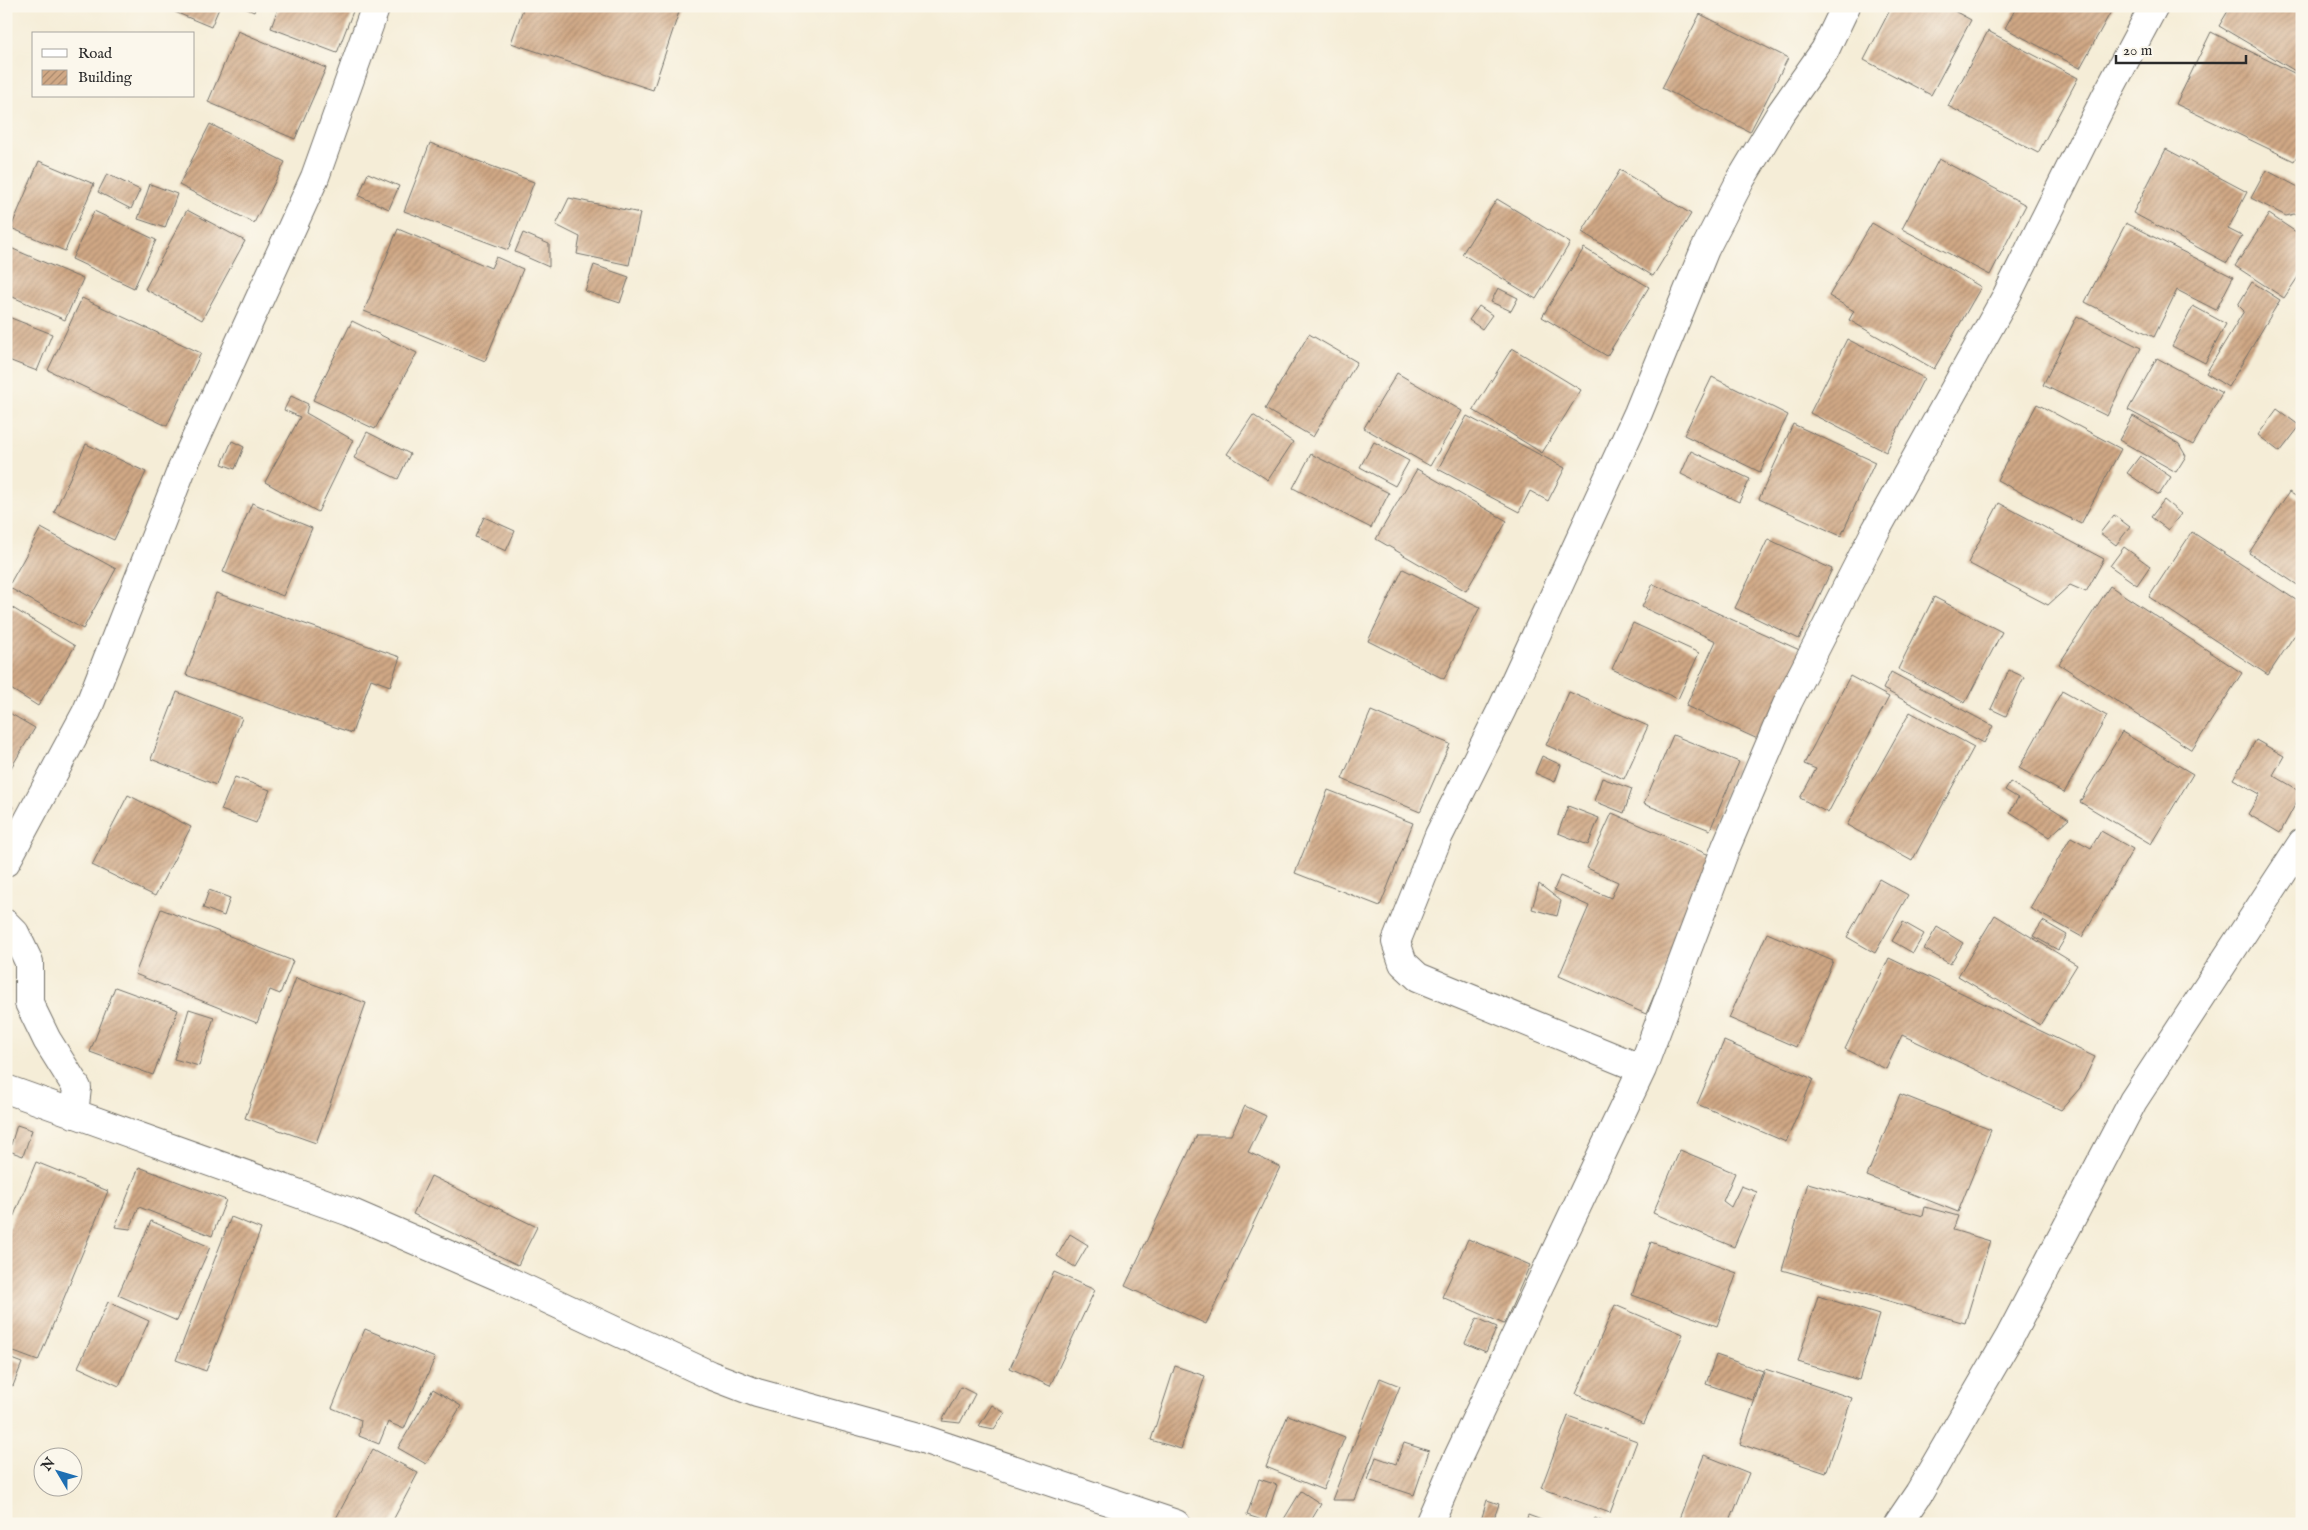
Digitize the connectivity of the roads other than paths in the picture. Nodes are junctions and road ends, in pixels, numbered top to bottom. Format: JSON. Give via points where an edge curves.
{"nodes":[{"id":1,"x":376,"y":6,"type":"edge"},
{"id":2,"x":1846,"y":6,"type":"edge"},
{"id":3,"x":2154,"y":6,"type":"edge"},
{"id":4,"x":2302,"y":843,"type":"edge"},
{"id":5,"x":6,"y":862,"type":"edge"},
{"id":6,"x":6,"y":924,"type":"edge"},
{"id":7,"x":1642,"y":1069,"type":"junction"},
{"id":8,"x":6,"y":1089,"type":"edge"},
{"id":9,"x":74,"y":1114,"type":"junction"},
{"id":10,"x":1176,"y":1524,"type":"edge"},
{"id":11,"x":1429,"y":1524,"type":"edge"},
{"id":12,"x":1898,"y":1524,"type":"edge"}],
"edges":[{"from":1,"to":5,"type":"street","via":[[315,177],[181,471],[87,711]]},
{"from":2,"to":7,"type":"street","via":[[1826,50],[1780,114],[1740,179],[1705,249],[1638,413],[1502,709],[1438,835],[1396,942],[1403,963],[1418,977]]},
{"from":3,"to":7,"type":"street","via":[[2007,295],[1876,530],[1788,702],[1726,847]]},
{"from":4,"to":12,"type":"street","via":[[2133,1101],[2010,1336]]},
{"from":6,"to":9,"type":"street","via":[[15,934],[29,962],[29,1003],[47,1040],[77,1088]]},
{"from":7,"to":11,"type":"street"},
{"from":8,"to":9,"type":"street"},
{"from":9,"to":10,"type":"street","via":[[350,1212],[756,1393],[914,1436]]}]}
